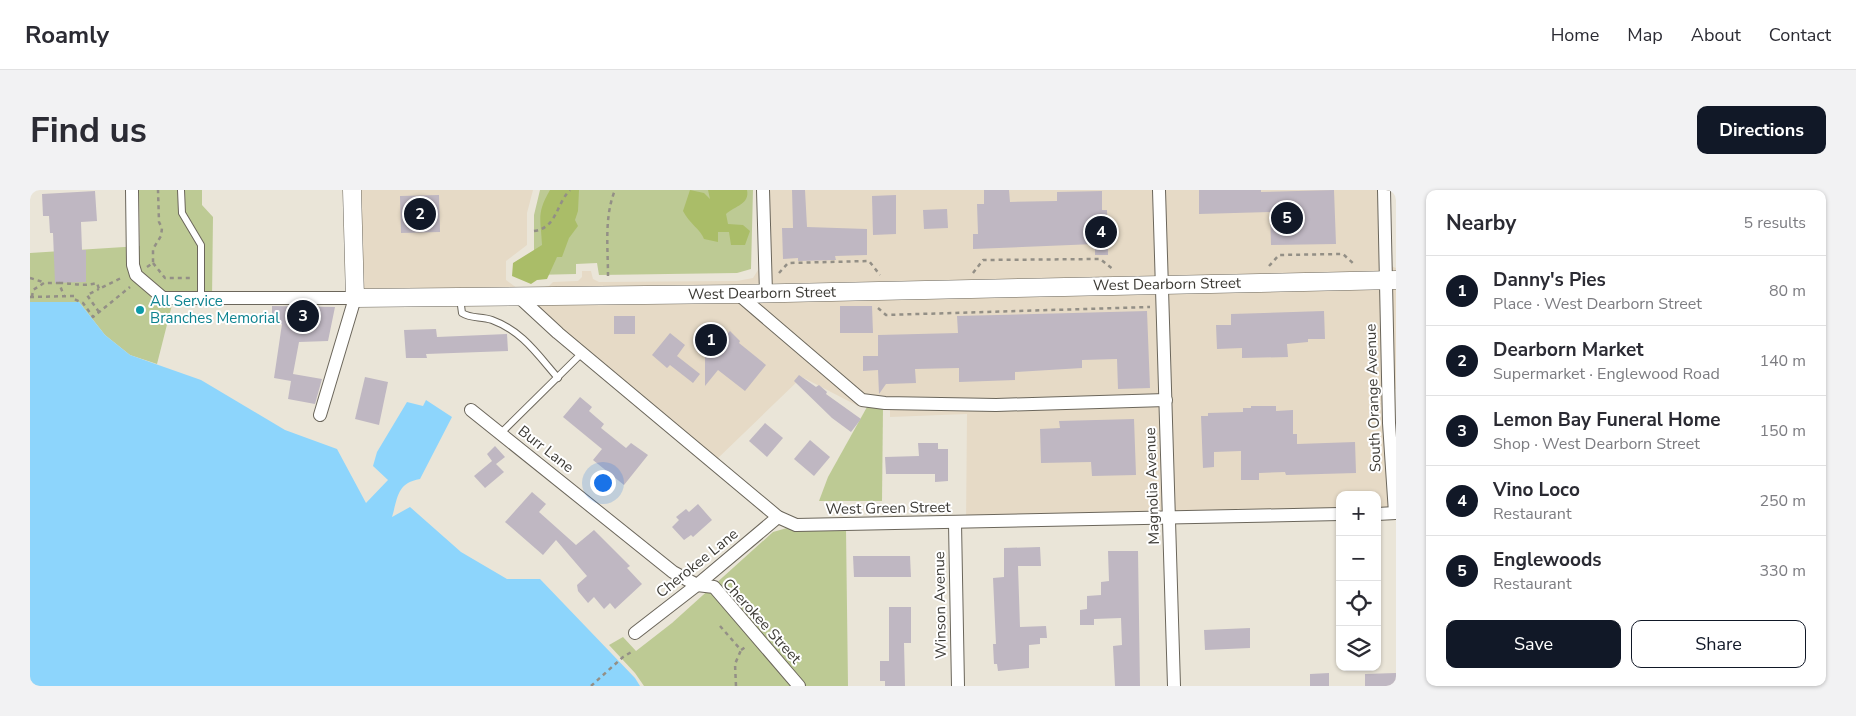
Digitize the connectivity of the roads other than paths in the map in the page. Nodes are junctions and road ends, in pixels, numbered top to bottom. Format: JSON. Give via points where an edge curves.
{"nodes":[{"id":1,"x":132,"y":190,"type":"edge"},
{"id":2,"x":181,"y":190,"type":"edge"},
{"id":3,"x":352,"y":190,"type":"edge"},
{"id":4,"x":763,"y":190,"type":"edge"},
{"id":5,"x":1159,"y":190,"type":"edge"},
{"id":6,"x":1384,"y":190,"type":"edge"},
{"id":7,"x":1389,"y":275,"type":"edge"},
{"id":8,"x":1162,"y":284,"type":"junction"},
{"id":9,"x":766,"y":285,"type":"junction"},
{"id":10,"x":738,"y":294,"type":"junction"},
{"id":11,"x":519,"y":296,"type":"junction"},
{"id":12,"x":460,"y":297,"type":"junction"},
{"id":13,"x":201,"y":298,"type":"junction"},
{"id":14,"x":355,"y":298,"type":"junction"},
{"id":15,"x":582,"y":353,"type":"junction"},
{"id":16,"x":558,"y":378,"type":"junction"},
{"id":17,"x":1166,"y":400,"type":"junction"},
{"id":18,"x":471,"y":410,"type":"dead end"},
{"id":19,"x":320,"y":415,"type":"dead end"},
{"id":20,"x":501,"y":433,"type":"junction"},
{"id":21,"x":1396,"y":513,"type":"edge"},
{"id":22,"x":1336,"y":514,"type":"edge"},
{"id":23,"x":1381,"y":514,"type":"edge"},
{"id":24,"x":778,"y":517,"type":"junction"},
{"id":25,"x":1170,"y":518,"type":"junction"},
{"id":26,"x":955,"y":523,"type":"junction"},
{"id":27,"x":697,"y":585,"type":"junction"},
{"id":28,"x":634,"y":633,"type":"dead end"},
{"id":29,"x":799,"y":686,"type":"edge"},
{"id":30,"x":958,"y":686,"type":"edge"},
{"id":31,"x":1174,"y":686,"type":"edge"}],
"edges":[{"from":1,"to":13,"type":"street","name":"West Dearborn Street","via":[[134,277],[163,298]]},
{"from":2,"to":13,"type":"lane","via":[[182,213],[201,245]]},
{"from":3,"to":14,"type":"street"},
{"from":4,"to":9,"type":"street"},
{"from":5,"to":8,"type":"street","name":"Magnolia Avenue"},
{"from":6,"to":7,"type":"street","name":"South Orange Avenue"},
{"from":7,"to":8,"type":"street","name":"West Dearborn Street"},
{"from":7,"to":21,"type":"street","name":"South Orange Avenue","via":[[1389,423]]},
{"from":8,"to":9,"type":"street","name":"West Dearborn Street"},
{"from":8,"to":17,"type":"street","name":"Magnolia Avenue"},
{"from":9,"to":10,"type":"street","name":"West Dearborn Street"},
{"from":10,"to":11,"type":"street","name":"West Dearborn Street"},
{"from":10,"to":17,"type":"street","via":[[862,400],[885,404],[996,405]]},
{"from":11,"to":12,"type":"street","name":"West Dearborn Street"},
{"from":11,"to":15,"type":"street","name":"West Green Street"},
{"from":12,"to":14,"type":"street","name":"West Dearborn Street"},
{"from":12,"to":16,"type":"lane","via":[[462,312],[468,317],[489,319],[520,334]]},
{"from":13,"to":14,"type":"street","name":"West Dearborn Street"},
{"from":14,"to":19,"type":"street"},
{"from":15,"to":16,"type":"lane"},
{"from":15,"to":24,"type":"street","name":"West Green Street"},
{"from":16,"to":20,"type":"lane"},
{"from":17,"to":25,"type":"street","name":"Magnolia Avenue"},
{"from":18,"to":20,"type":"street","name":"Burr Lane"},
{"from":20,"to":27,"type":"street","name":"Burr Lane","via":[[673,572]]},
{"from":21,"to":23,"type":"street"},
{"from":22,"to":25,"type":"street","name":"West Green Street"},
{"from":24,"to":26,"type":"street","name":"West Green Street","via":[[796,526]]},
{"from":24,"to":27,"type":"street","name":"Cherokee Lane"},
{"from":25,"to":26,"type":"street","name":"West Green Street"},
{"from":25,"to":31,"type":"street","name":"Magnolia Avenue"},
{"from":26,"to":30,"type":"street","name":"Winson Avenue"},
{"from":27,"to":28,"type":"street","name":"Cherokee Lane"},
{"from":27,"to":29,"type":"street","name":"Cherokee Street","via":[[714,587]]}]}
